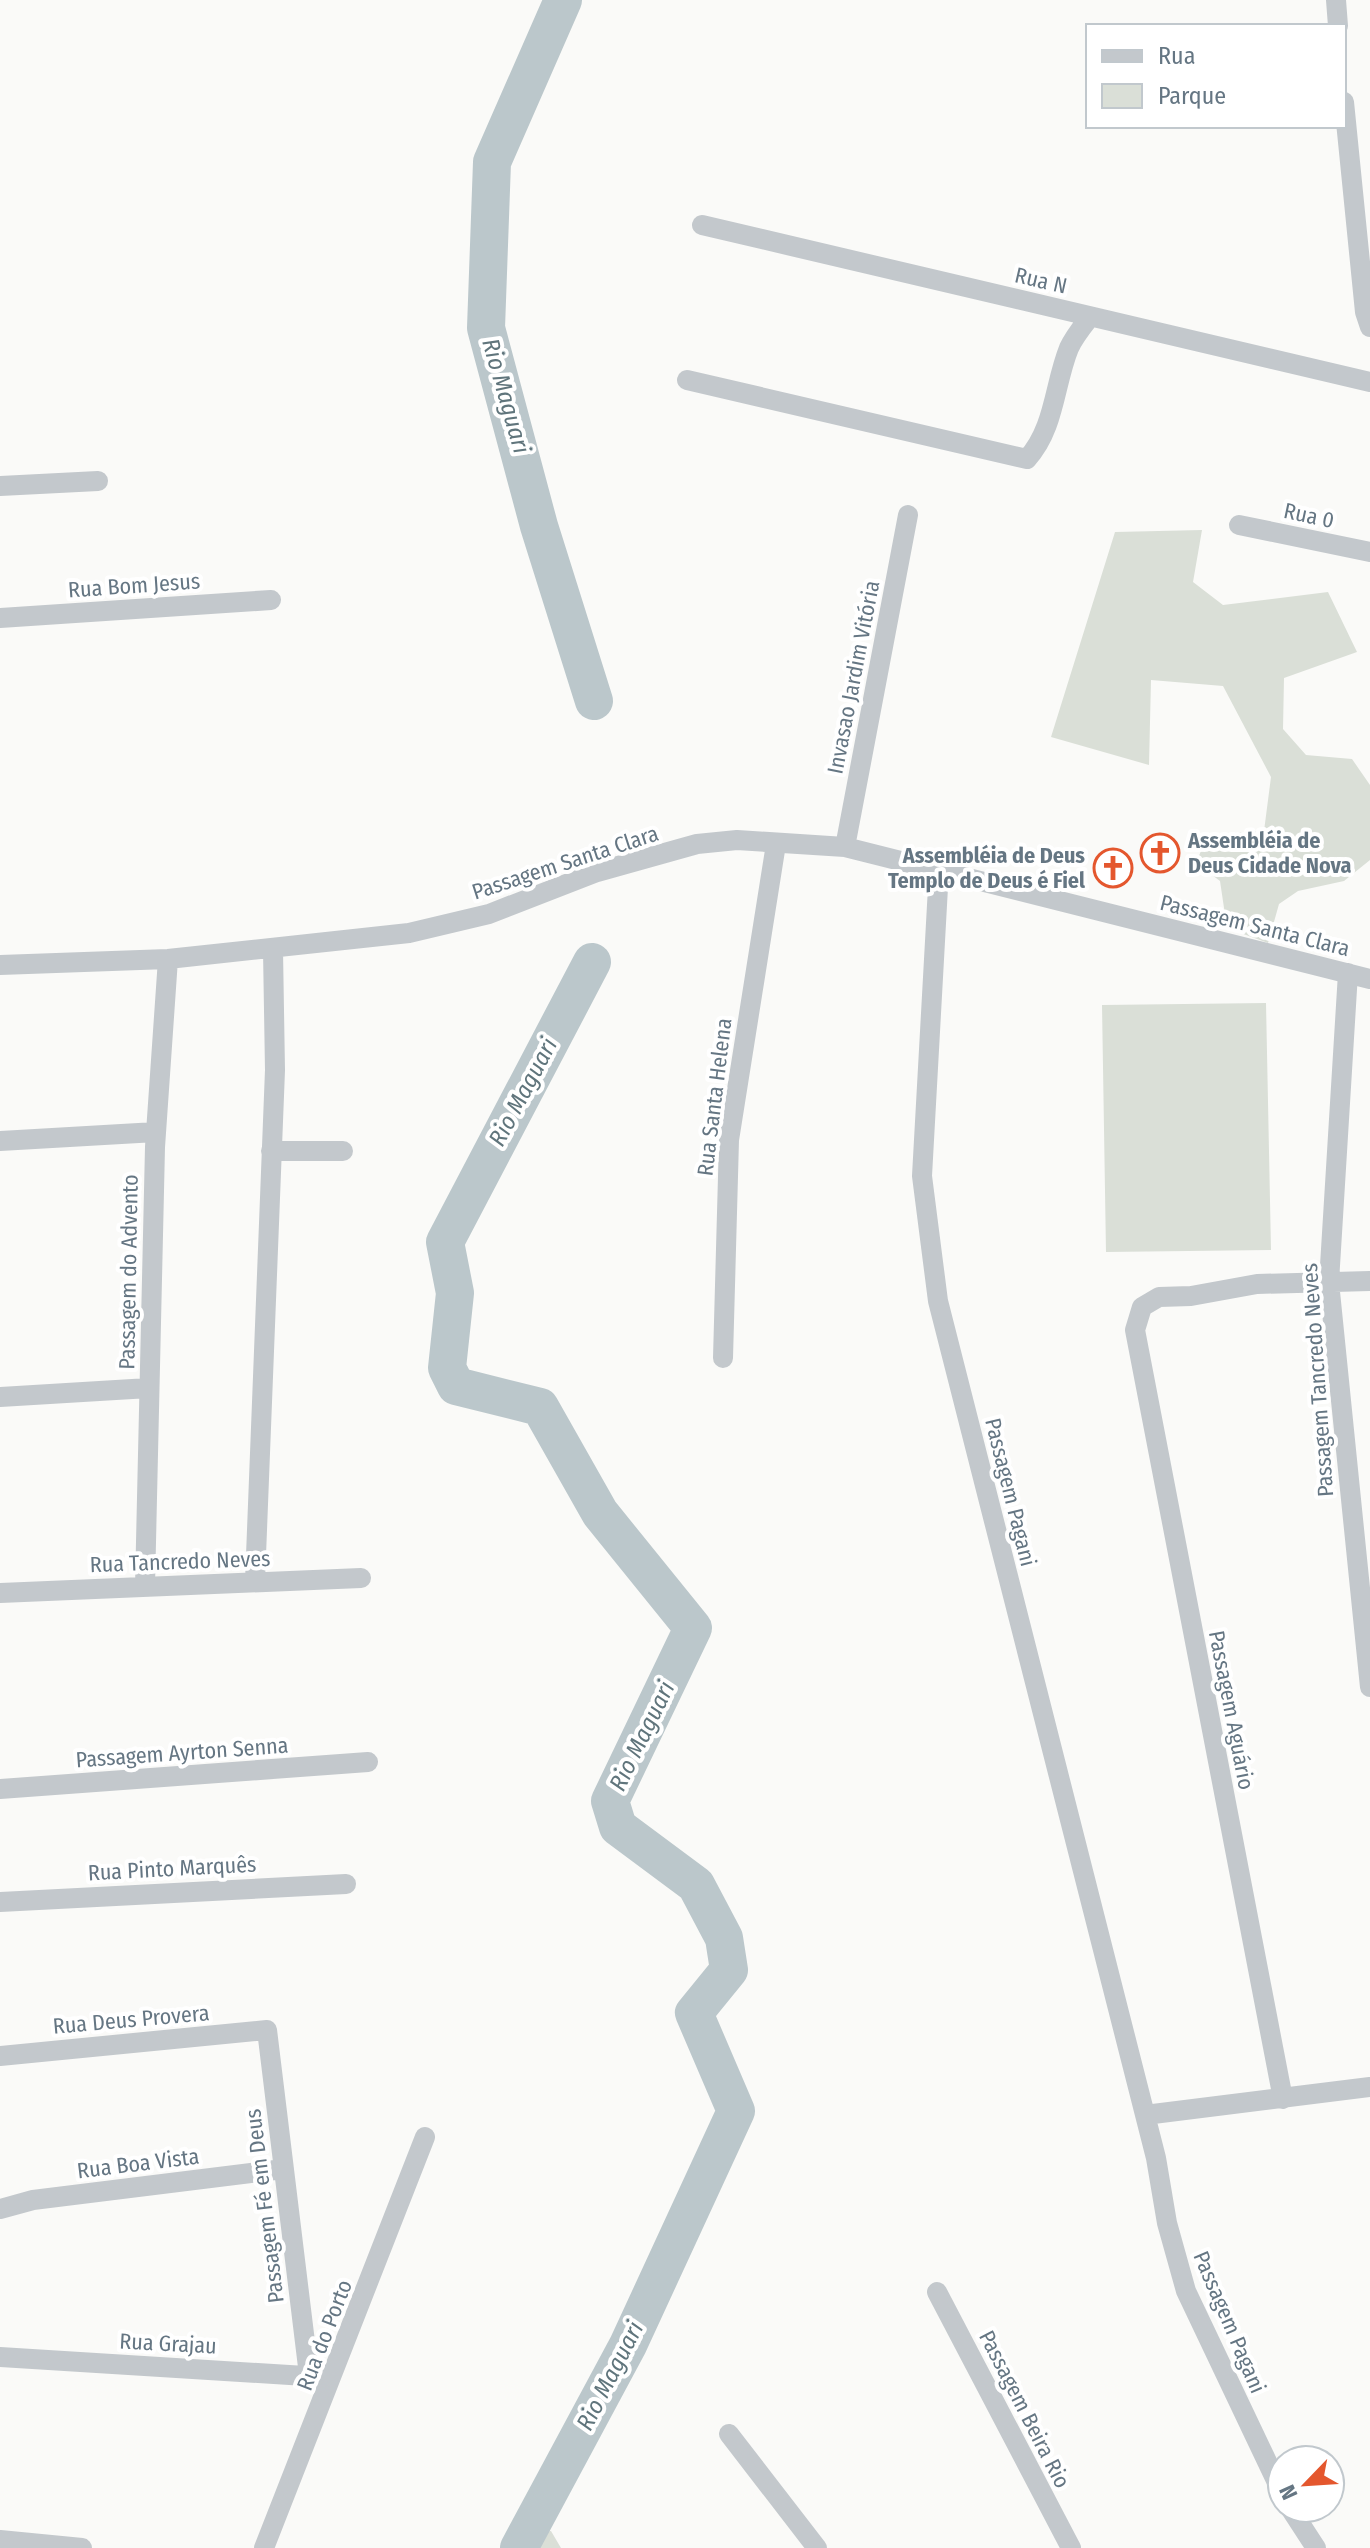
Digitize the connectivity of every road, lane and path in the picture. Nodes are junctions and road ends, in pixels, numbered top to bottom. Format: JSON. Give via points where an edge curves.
{"nodes":[{"id":1,"x":1336,"y":0,"type":"edge"},
{"id":2,"x":1338,"y":24,"type":"edge"},
{"id":3,"x":1346,"y":122,"type":"edge"},
{"id":4,"x":702,"y":225,"type":"dead end"},
{"id":5,"x":1090,"y":317,"type":"junction"},
{"id":6,"x":1370,"y":327,"type":"edge"},
{"id":7,"x":687,"y":380,"type":"dead end"},
{"id":8,"x":1370,"y":382,"type":"edge"},
{"id":9,"x":98,"y":481,"type":"dead end"},
{"id":10,"x":0,"y":486,"type":"edge"},
{"id":11,"x":908,"y":515,"type":"dead end"},
{"id":12,"x":1239,"y":525,"type":"dead end"},
{"id":13,"x":1370,"y":552,"type":"edge"},
{"id":14,"x":271,"y":600,"type":"dead end"},
{"id":15,"x":0,"y":618,"type":"edge"},
{"id":16,"x":776,"y":844,"type":"junction"},
{"id":17,"x":845,"y":847,"type":"junction"},
{"id":18,"x":939,"y":869,"type":"junction"},
{"id":19,"x":273,"y":950,"type":"junction"},
{"id":20,"x":168,"y":959,"type":"junction"},
{"id":21,"x":0,"y":965,"type":"edge"},
{"id":22,"x":1348,"y":973,"type":"junction"},
{"id":23,"x":1370,"y":979,"type":"edge"},
{"id":24,"x":156,"y":1132,"type":"junction"},
{"id":25,"x":0,"y":1141,"type":"edge"},
{"id":26,"x":271,"y":1151,"type":"junction"},
{"id":27,"x":343,"y":1151,"type":"dead end"},
{"id":28,"x":1370,"y":1281,"type":"edge"},
{"id":29,"x":1329,"y":1282,"type":"junction"},
{"id":30,"x":723,"y":1358,"type":"dead end"},
{"id":31,"x":149,"y":1388,"type":"junction"},
{"id":32,"x":0,"y":1397,"type":"edge"},
{"id":33,"x":361,"y":1578,"type":"dead end"},
{"id":34,"x":255,"y":1581,"type":"junction"},
{"id":35,"x":145,"y":1586,"type":"junction"},
{"id":36,"x":0,"y":1593,"type":"edge"},
{"id":37,"x":1370,"y":1687,"type":"edge"},
{"id":38,"x":368,"y":1762,"type":"dead end"},
{"id":39,"x":0,"y":1789,"type":"edge"},
{"id":40,"x":346,"y":1884,"type":"dead end"},
{"id":41,"x":0,"y":1902,"type":"edge"},
{"id":42,"x":267,"y":2030,"type":"joint"},
{"id":43,"x":0,"y":2056,"type":"edge"},
{"id":44,"x":1370,"y":2087,"type":"edge"},
{"id":45,"x":1283,"y":2099,"type":"junction"},
{"id":46,"x":1145,"y":2115,"type":"junction"},
{"id":47,"x":425,"y":2137,"type":"dead end"},
{"id":48,"x":283,"y":2169,"type":"junction"},
{"id":49,"x":0,"y":2209,"type":"edge"},
{"id":50,"x":937,"y":2292,"type":"dead end"},
{"id":51,"x":0,"y":2357,"type":"edge"},
{"id":52,"x":309,"y":2375,"type":"junction"},
{"id":53,"x":333,"y":2378,"type":"junction"},
{"id":54,"x":729,"y":2434,"type":"dead end"},
{"id":55,"x":1266,"y":2459,"type":"edge"},
{"id":56,"x":1300,"y":2524,"type":"edge"},
{"id":57,"x":0,"y":2540,"type":"edge"},
{"id":58,"x":82,"y":2548,"type":"edge"},
{"id":59,"x":264,"y":2548,"type":"edge"},
{"id":60,"x":817,"y":2548,"type":"edge"},
{"id":61,"x":1071,"y":2548,"type":"edge"},
{"id":62,"x":1316,"y":2548,"type":"edge"}],
"edges":[{"from":1,"to":2,"type":"street"},
{"from":3,"to":6,"type":"street"},
{"from":4,"to":5,"type":"street","name":"Rua N"},
{"from":5,"to":7,"type":"street","via":[[1070,346],[1047,423],[1027,459]]},
{"from":5,"to":8,"type":"street","name":"Rua N"},
{"from":9,"to":10,"type":"street"},
{"from":11,"to":17,"type":"street","name":"Invasao Jardim Vitória"},
{"from":12,"to":13,"type":"street","name":"Rua 0"},
{"from":14,"to":15,"type":"street","name":"Rua Bom Jesus"},
{"from":16,"to":17,"type":"street","name":"Passagem Santa Clara"},
{"from":16,"to":19,"type":"street","name":"Passagem Santa Clara","via":[[697,844],[597,872],[489,914],[409,933]]},
{"from":16,"to":30,"type":"street","name":"Rua Santa Helena","via":[[729,1140]]},
{"from":17,"to":18,"type":"street","name":"Passagem Santa Clara"},
{"from":18,"to":22,"type":"street","name":"Passagem Santa Clara"},
{"from":18,"to":46,"type":"street","name":"Passagem Pagani","via":[[922,1151],[938,1301]]},
{"from":19,"to":20,"type":"street","name":"Passagem Santa Clara"},
{"from":19,"to":26,"type":"street"},
{"from":20,"to":21,"type":"street","name":"Passagem Santa Clara"},
{"from":20,"to":24,"type":"street","name":"Passagem do Advento"},
{"from":22,"to":23,"type":"street","name":"Passagem Santa Clara"},
{"from":22,"to":29,"type":"street","name":"Passagem Tancredo Neves"},
{"from":24,"to":25,"type":"street"},
{"from":24,"to":31,"type":"street","name":"Passagem do Advento"},
{"from":26,"to":27,"type":"street"},
{"from":26,"to":34,"type":"street"},
{"from":28,"to":29,"type":"street"},
{"from":29,"to":37,"type":"street","name":"Passagem Tancredo Neves"},
{"from":29,"to":45,"type":"street","name":"Passagem Aguário","via":[[1257,1284],[1159,1297],[1142,1307],[1135,1330]]},
{"from":31,"to":32,"type":"street"},
{"from":31,"to":35,"type":"street","name":"Passagem do Advento"},
{"from":33,"to":34,"type":"street","name":"Rua Tancredo Neves"},
{"from":34,"to":35,"type":"street","name":"Rua Tancredo Neves"},
{"from":35,"to":36,"type":"street","name":"Rua Tancredo Neves"},
{"from":38,"to":39,"type":"street","name":"Passagem Ayrton Senna"},
{"from":40,"to":41,"type":"street","name":"Rua Pinto Marquês"},
{"from":42,"to":43,"type":"street","name":"Rua Deus Provera"},
{"from":42,"to":48,"type":"street","name":"Passagem Fé em Deus"},
{"from":44,"to":45,"type":"street"},
{"from":45,"to":46,"type":"street"},
{"from":46,"to":55,"type":"street","name":"Passagem Pagani","via":[[1186,2291]]},
{"from":47,"to":53,"type":"street","name":"Rua do Porto"},
{"from":48,"to":49,"type":"street","name":"Rua Boa Vista","via":[[33,2200]]},
{"from":48,"to":52,"type":"street","name":"Passagem Fé em Deus"},
{"from":50,"to":61,"type":"street","name":"Passagem Beira Rio"},
{"from":51,"to":52,"type":"street","name":"Rua Grajau"},
{"from":52,"to":53,"type":"street","name":"Rua Grajau"},
{"from":53,"to":59,"type":"street","name":"Rua do Porto"},
{"from":54,"to":60,"type":"street"},
{"from":56,"to":62,"type":"street"},
{"from":57,"to":58,"type":"street"}]}
